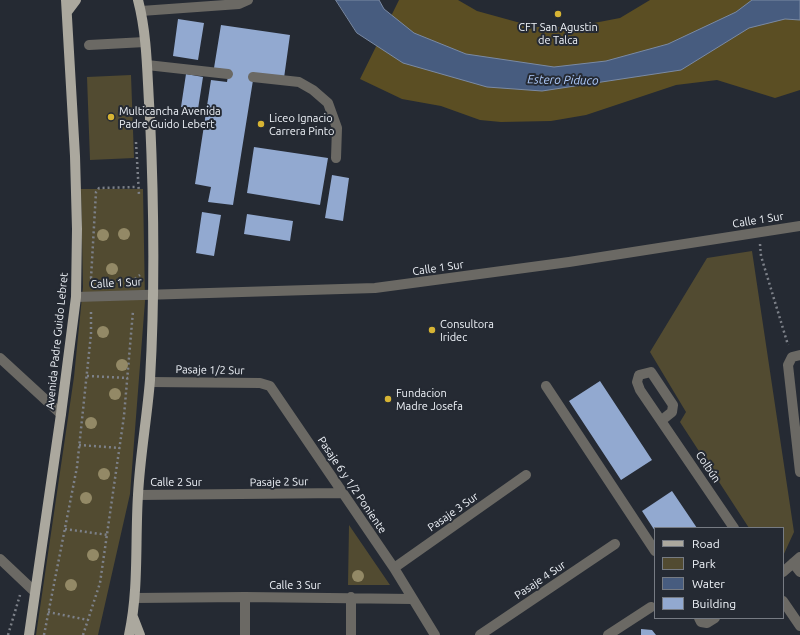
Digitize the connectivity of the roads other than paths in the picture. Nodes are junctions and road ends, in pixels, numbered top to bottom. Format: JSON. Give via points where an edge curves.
{"nodes":[{"id":1,"x":66,"y":0,"type":"edge"},
{"id":2,"x":76,"y":0,"type":"edge"},
{"id":3,"x":138,"y":0,"type":"edge"},
{"id":4,"x":248,"y":0,"type":"edge"},
{"id":5,"x":141,"y":11,"type":"junction"},
{"id":6,"x":67,"y":12,"type":"junction"},
{"id":7,"x":145,"y":42,"type":"junction"},
{"id":8,"x":89,"y":45,"type":"dead end"},
{"id":9,"x":147,"y":65,"type":"junction"},
{"id":10,"x":228,"y":74,"type":"dead end"},
{"id":11,"x":253,"y":77,"type":"dead end"},
{"id":12,"x":336,"y":158,"type":"dead end"},
{"id":13,"x":800,"y":226,"type":"edge"},
{"id":14,"x":154,"y":294,"type":"junction"},
{"id":15,"x":76,"y":297,"type":"junction"},
{"id":16,"x":796,"y":356,"type":"edge"},
{"id":17,"x":0,"y":358,"type":"edge"},
{"id":18,"x":150,"y":382,"type":"junction"},
{"id":19,"x":270,"y":386,"type":"joint"},
{"id":20,"x":546,"y":386,"type":"dead end"},
{"id":21,"x":61,"y":414,"type":"junction"},
{"id":22,"x":662,"y":420,"type":"junction"},
{"id":23,"x":800,"y":472,"type":"edge"},
{"id":24,"x":526,"y":475,"type":"dead end"},
{"id":25,"x":343,"y":493,"type":"junction"},
{"id":26,"x":138,"y":494,"type":"junction"},
{"id":27,"x":216,"y":494,"type":"joint"},
{"id":28,"x":733,"y":527,"type":"edge"},
{"id":29,"x":615,"y":544,"type":"dead end"},
{"id":30,"x":654,"y":549,"type":"edge"},
{"id":31,"x":0,"y":559,"type":"edge"},
{"id":32,"x":797,"y":560,"type":"edge"},
{"id":33,"x":394,"y":568,"type":"junction"},
{"id":34,"x":784,"y":571,"type":"edge"},
{"id":35,"x":800,"y":572,"type":"edge"},
{"id":36,"x":35,"y":592,"type":"junction"},
{"id":37,"x":245,"y":597,"type":"junction"},
{"id":38,"x":135,"y":598,"type":"junction"},
{"id":39,"x":351,"y":598,"type":"junction"},
{"id":40,"x":412,"y":599,"type":"junction"},
{"id":41,"x":784,"y":602,"type":"edge"},
{"id":42,"x":651,"y":607,"type":"dead end"},
{"id":43,"x":133,"y":617,"type":"junction"},
{"id":44,"x":700,"y":619,"type":"edge"},
{"id":45,"x":713,"y":619,"type":"edge"},
{"id":46,"x":800,"y":626,"type":"edge"},
{"id":47,"x":29,"y":635,"type":"edge"},
{"id":48,"x":129,"y":635,"type":"edge"},
{"id":49,"x":140,"y":635,"type":"edge"},
{"id":50,"x":245,"y":635,"type":"edge"},
{"id":51,"x":351,"y":635,"type":"edge"},
{"id":52,"x":436,"y":635,"type":"edge"},
{"id":53,"x":480,"y":635,"type":"edge"},
{"id":54,"x":608,"y":635,"type":"edge"}],
"edges":[{"from":1,"to":6,"type":"main road","name":"Avenida Padre Guido Lebret"},
{"from":2,"to":6,"type":"main road"},
{"from":3,"to":5,"type":"main road"},
{"from":4,"to":5,"type":"street","via":[[239,4]]},
{"from":5,"to":7,"type":"main road"},
{"from":6,"to":15,"type":"main road","name":"Avenida Padre Guido Lebret","via":[[75,156]]},
{"from":7,"to":8,"type":"street"},
{"from":7,"to":9,"type":"main road"},
{"from":9,"to":10,"type":"street"},
{"from":9,"to":14,"type":"main road"},
{"from":11,"to":12,"type":"street","via":[[299,82],[328,103],[337,128]]},
{"from":13,"to":14,"type":"street","name":"Calle 1 Sur","via":[[569,262],[376,288]]},
{"from":14,"to":15,"type":"street","name":"Calle 1 Sur"},
{"from":14,"to":18,"type":"main road"},
{"from":15,"to":21,"type":"main road","name":"Avenida Padre Guido Lebret"},
{"from":16,"to":23,"type":"street","via":[[788,366],[788,375]]},
{"from":17,"to":21,"type":"street"},
{"from":18,"to":19,"type":"street","name":"Pasaje 1/2 Sur","via":[[260,383]]},
{"from":18,"to":26,"type":"main road"},
{"from":19,"to":25,"type":"street","name":"Pasaje 6 y 1/2 Poniente"},
{"from":20,"to":30,"type":"street"},
{"from":21,"to":36,"type":"main road","name":"Avenida Padre Guido Lebret"},
{"from":22,"to":22,"type":"street","name":"Colbún","via":[[637,382],[639,375],[645,372],[651,372],[673,405],[672,412]]},
{"from":22,"to":28,"type":"street","name":"Colbún"},
{"from":24,"to":33,"type":"street","name":"Pasaje 3 Sur"},
{"from":25,"to":27,"type":"street","name":"Pasaje 2 Sur"},
{"from":25,"to":33,"type":"street","name":"Pasaje 6 y 1/2 Poniente"},
{"from":26,"to":27,"type":"street","name":"Calle 2 Sur"},
{"from":26,"to":38,"type":"main road"},
{"from":29,"to":53,"type":"street","name":"Pasaje 4 Sur"},
{"from":31,"to":36,"type":"street"},
{"from":32,"to":34,"type":"street"},
{"from":32,"to":35,"type":"street"},
{"from":33,"to":40,"type":"street","name":"Pasaje 6 y 1/2 Poniente"},
{"from":36,"to":47,"type":"main road","name":"Avenida Padre Guido Lebret"},
{"from":37,"to":38,"type":"street","name":"Calle 3 Sur"},
{"from":37,"to":39,"type":"street","name":"Calle 3 Sur"},
{"from":37,"to":50,"type":"street"},
{"from":38,"to":43,"type":"main road"},
{"from":39,"to":40,"type":"street","name":"Calle 3 Sur"},
{"from":39,"to":51,"type":"street"},
{"from":40,"to":52,"type":"street"},
{"from":41,"to":46,"type":"street"},
{"from":42,"to":54,"type":"street"},
{"from":43,"to":48,"type":"main road"},
{"from":43,"to":49,"type":"main road"},
{"from":44,"to":45,"type":"street","via":[[707,623]]}]}
